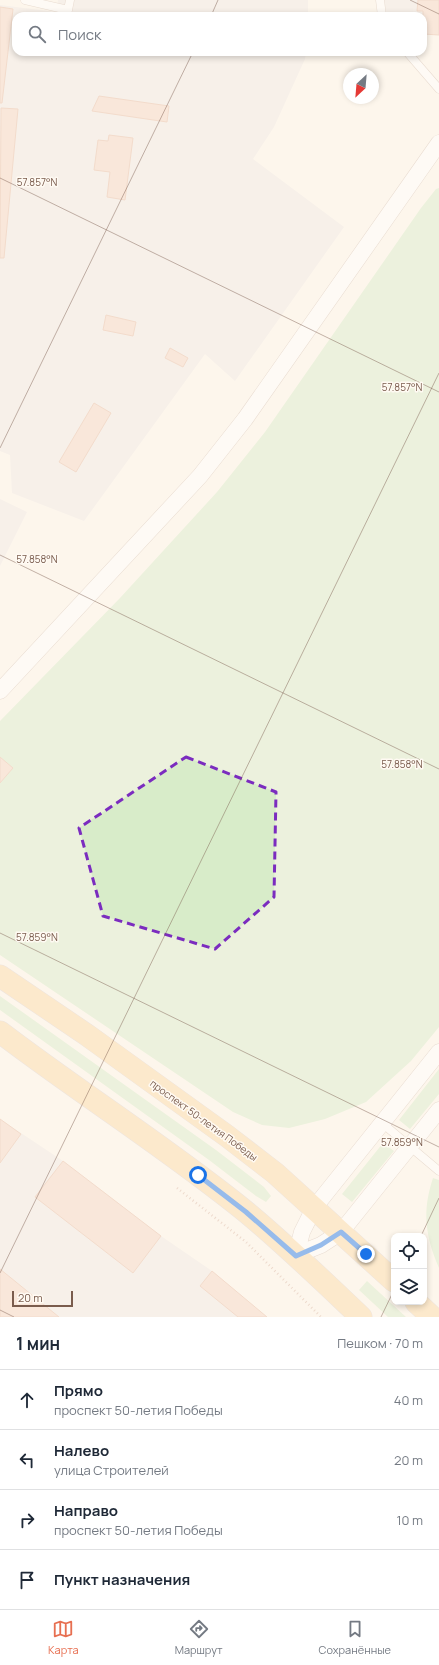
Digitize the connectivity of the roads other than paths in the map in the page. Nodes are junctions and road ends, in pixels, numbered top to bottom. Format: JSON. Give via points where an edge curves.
{"nodes":[{"id":1,"x":25,"y":0,"type":"edge"},
{"id":2,"x":70,"y":0,"type":"edge"},
{"id":3,"x":380,"y":0,"type":"edge"},
{"id":4,"x":382,"y":12,"type":"edge"},
{"id":5,"x":410,"y":56,"type":"edge"},
{"id":6,"x":439,"y":89,"type":"edge"},
{"id":7,"x":439,"y":143,"type":"edge"},
{"id":8,"x":0,"y":691,"type":"edge"},
{"id":9,"x":0,"y":976,"type":"edge"},
{"id":10,"x":0,"y":1032,"type":"edge"},
{"id":11,"x":439,"y":1052,"type":"edge"},
{"id":12,"x":437,"y":1114,"type":"edge"},
{"id":13,"x":382,"y":1122,"type":"junction"},
{"id":14,"x":410,"y":1146,"type":"junction"},
{"id":15,"x":439,"y":1172,"type":"edge"},
{"id":16,"x":314,"y":1208,"type":"junction"},
{"id":17,"x":341,"y":1232,"type":"junction"},
{"id":18,"x":296,"y":1256,"type":"junction"},
{"id":19,"x":391,"y":1278,"type":"edge"},
{"id":20,"x":419,"y":1305,"type":"edge"},
{"id":21,"x":361,"y":1317,"type":"edge"},
{"id":22,"x":432,"y":1317,"type":"edge"}],
"edges":[{"from":1,"to":2,"type":"lane","via":[[68,10]]},
{"from":3,"to":4,"type":"lane"},
{"from":5,"to":6,"type":"lane"},
{"from":7,"to":8,"type":"street","via":[[236,430],[200,476]]},
{"from":9,"to":16,"type":"main road","name":"проспект 50-летия Победы","via":[[227,1136],[276,1173]]},
{"from":10,"to":18,"type":"main road","via":[[198,1175],[246,1212]]},
{"from":11,"to":13,"type":"street"},
{"from":12,"to":14,"type":"street"},
{"from":13,"to":14,"type":"lane"},
{"from":13,"to":16,"type":"street"},
{"from":14,"to":15,"type":"lane"},
{"from":14,"to":17,"type":"street"},
{"from":16,"to":17,"type":"main road","name":"проспект 50-летия Победы"},
{"from":16,"to":18,"type":"street","via":[[302,1232]]},
{"from":17,"to":18,"type":"street","via":[[321,1245]]},
{"from":17,"to":19,"type":"main road","name":"проспект 50-летия Победы"},
{"from":18,"to":21,"type":"main road"},
{"from":20,"to":22,"type":"main road"}]}
